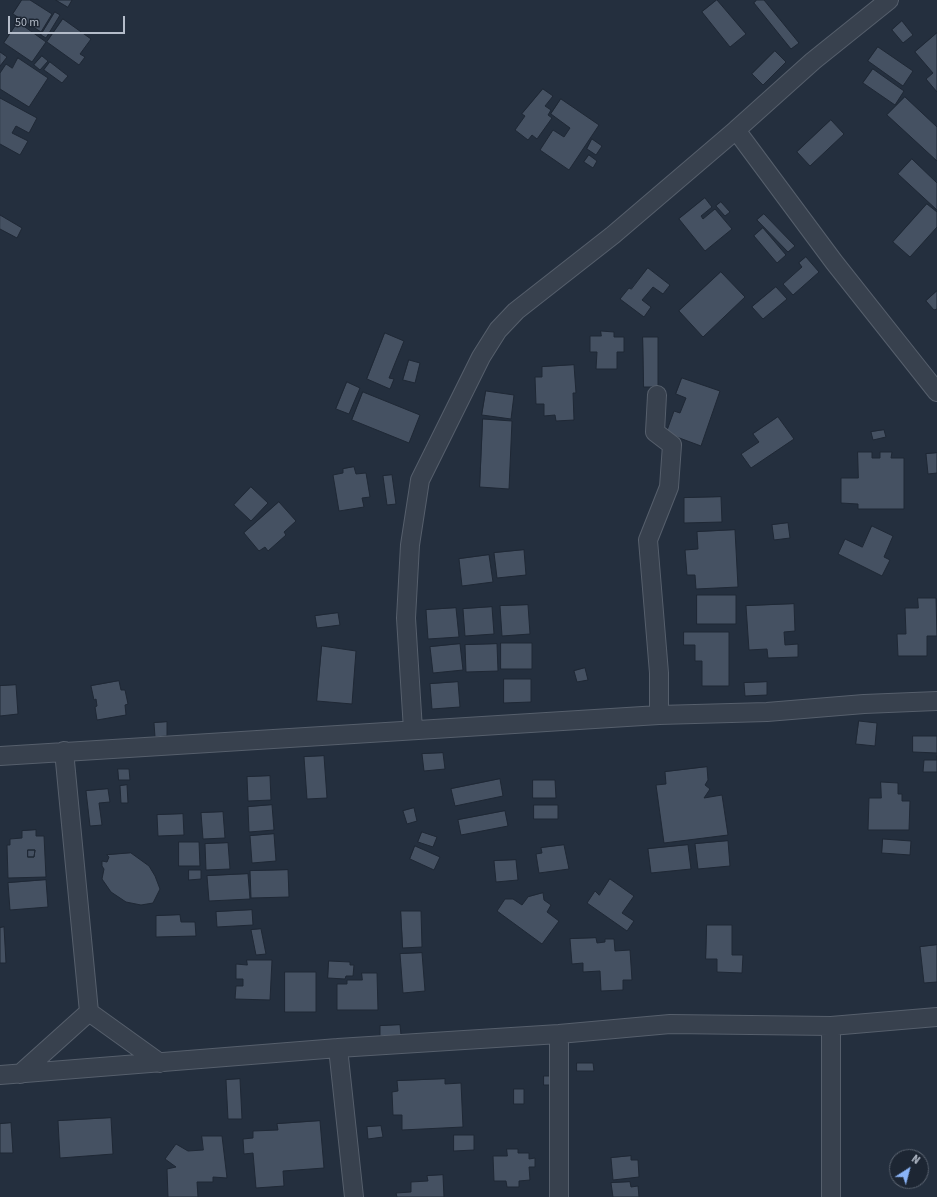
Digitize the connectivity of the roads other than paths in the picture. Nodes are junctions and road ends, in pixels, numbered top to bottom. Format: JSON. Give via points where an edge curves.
{"nodes":[{"id":1,"x":889,"y":0,"type":"edge"},
{"id":2,"x":736,"y":130,"type":"junction"},
{"id":3,"x":937,"y":392,"type":"edge"},
{"id":4,"x":657,"y":395,"type":"dead end"},
{"id":5,"x":937,"y":701,"type":"edge"},
{"id":6,"x":658,"y":715,"type":"junction"},
{"id":7,"x":413,"y":730,"type":"junction"},
{"id":8,"x":64,"y":751,"type":"junction"},
{"id":9,"x":0,"y":756,"type":"edge"},
{"id":10,"x":89,"y":1012,"type":"junction"},
{"id":11,"x":937,"y":1017,"type":"edge"},
{"id":12,"x":832,"y":1026,"type":"junction"},
{"id":13,"x":559,"y":1034,"type":"junction"},
{"id":14,"x":338,"y":1048,"type":"junction"},
{"id":15,"x":160,"y":1063,"type":"junction"},
{"id":16,"x":20,"y":1074,"type":"junction"},
{"id":17,"x":0,"y":1075,"type":"edge"},
{"id":18,"x":354,"y":1197,"type":"edge"},
{"id":19,"x":559,"y":1197,"type":"edge"},
{"id":20,"x":831,"y":1197,"type":"edge"}],
"edges":[{"from":1,"to":2,"type":"street","via":[[813,61]]},
{"from":2,"to":3,"type":"street","via":[[834,262]]},
{"from":2,"to":7,"type":"street","via":[[613,234],[516,311],[498,330],[481,357],[420,480],[410,545],[406,618]]},
{"from":4,"to":6,"type":"street","via":[[655,432],[672,445],[668,487],[648,540],[659,673]]},
{"from":5,"to":6,"type":"street","via":[[767,712]]},
{"from":6,"to":7,"type":"street"},
{"from":7,"to":8,"type":"street"},
{"from":8,"to":9,"type":"street"},
{"from":8,"to":10,"type":"street"},
{"from":10,"to":15,"type":"street"},
{"from":10,"to":16,"type":"street"},
{"from":11,"to":12,"type":"street"},
{"from":12,"to":13,"type":"street","via":[[670,1024]]},
{"from":12,"to":20,"type":"street"},
{"from":13,"to":14,"type":"street"},
{"from":13,"to":19,"type":"street"},
{"from":14,"to":15,"type":"street"},
{"from":14,"to":18,"type":"street"},
{"from":15,"to":16,"type":"street"},
{"from":16,"to":17,"type":"street"}]}
